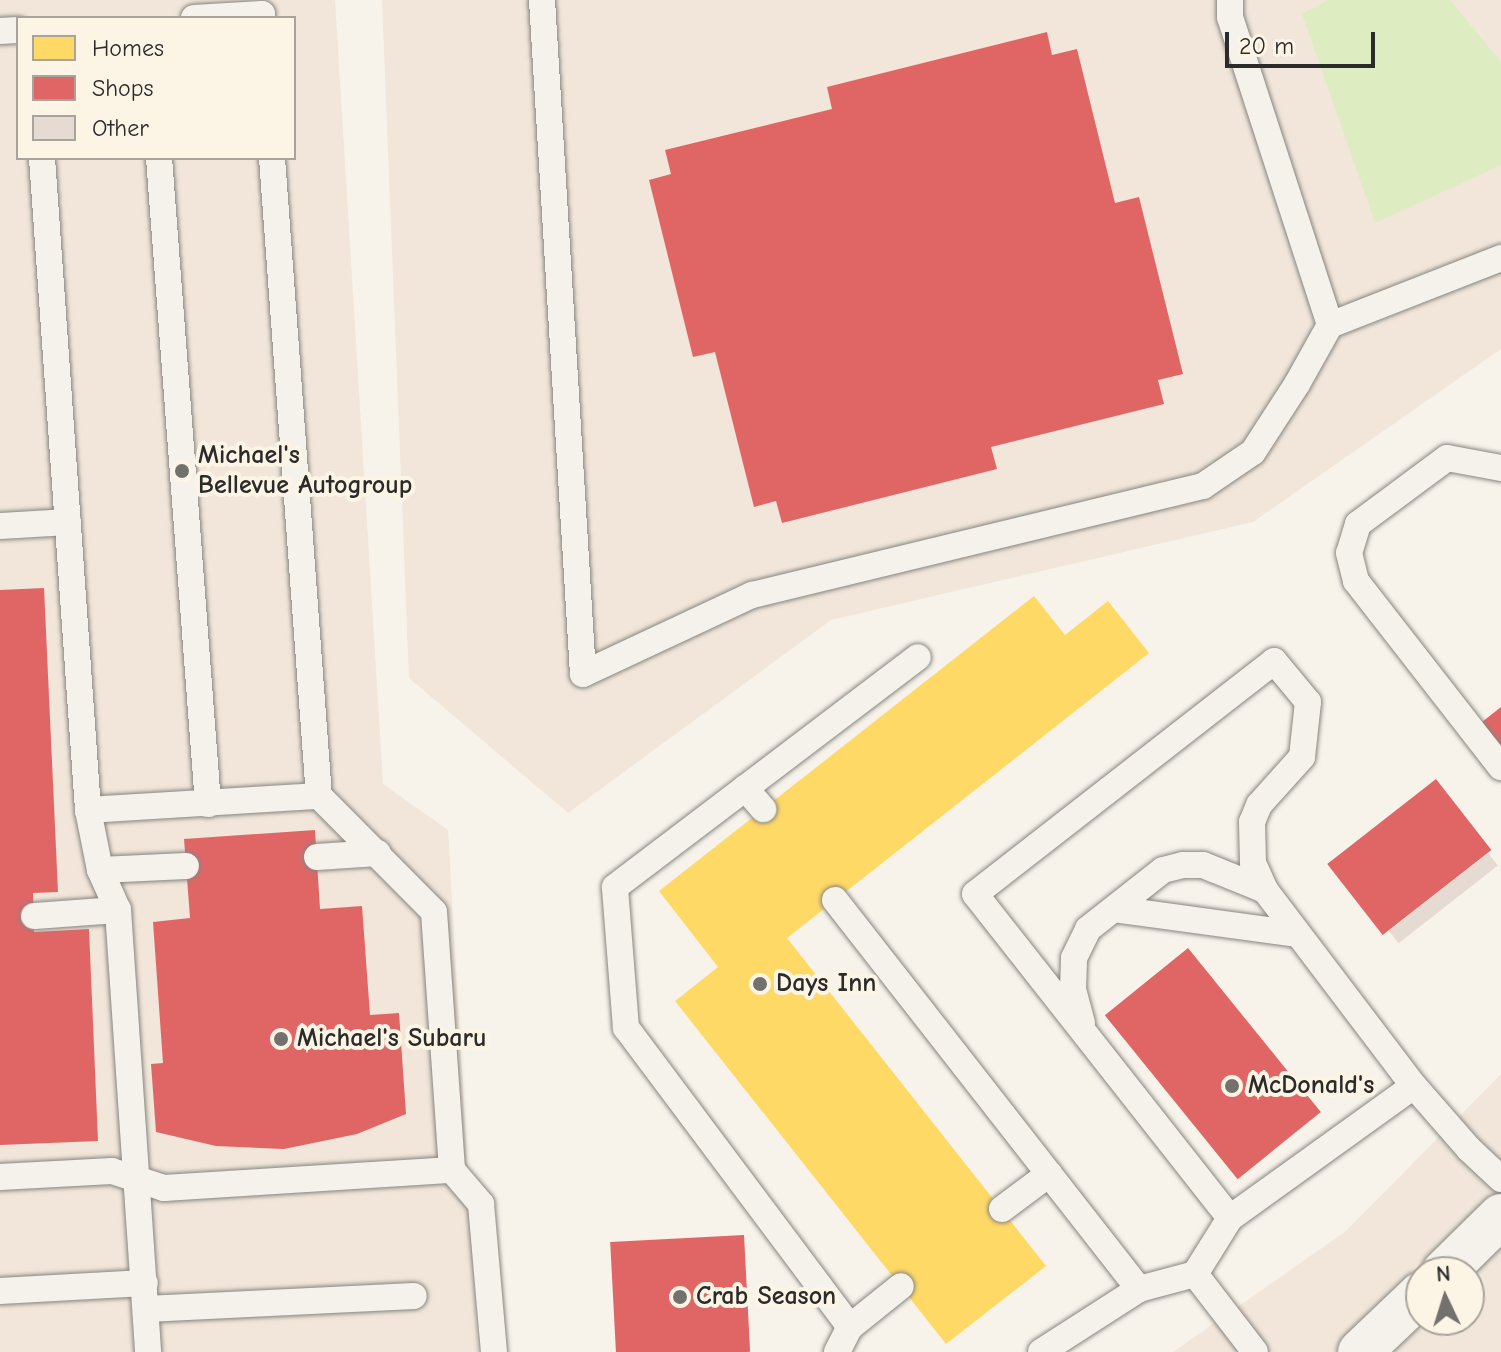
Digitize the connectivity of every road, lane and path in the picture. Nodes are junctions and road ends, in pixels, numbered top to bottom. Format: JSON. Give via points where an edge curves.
{"nodes":[{"id":1,"x":542,"y":0,"type":"edge"},
{"id":2,"x":1230,"y":0,"type":"edge"},
{"id":3,"x":228,"y":16,"type":"edge"},
{"id":4,"x":262,"y":16,"type":"edge"},
{"id":5,"x":42,"y":160,"type":"edge"},
{"id":6,"x":159,"y":160,"type":"edge"},
{"id":7,"x":272,"y":160,"type":"edge"},
{"id":8,"x":1501,"y":258,"type":"edge"},
{"id":9,"x":1330,"y":325,"type":"junction"},
{"id":10,"x":1501,"y":468,"type":"edge"},
{"id":11,"x":68,"y":522,"type":"junction"},
{"id":12,"x":0,"y":526,"type":"edge"},
{"id":13,"x":918,"y":657,"type":"dead end"},
{"id":14,"x":1501,"y":767,"type":"edge"},
{"id":15,"x":745,"y":788,"type":"junction"},
{"id":16,"x":319,"y":796,"type":"junction"},
{"id":17,"x":208,"y":804,"type":"junction"},
{"id":18,"x":763,"y":809,"type":"dead end"},
{"id":19,"x":88,"y":810,"type":"junction"},
{"id":20,"x":378,"y":853,"type":"junction"},
{"id":21,"x":317,"y":857,"type":"dead end"},
{"id":22,"x":186,"y":866,"type":"dead end"},
{"id":23,"x":100,"y":870,"type":"junction"},
{"id":24,"x":1265,"y":890,"type":"junction"},
{"id":25,"x":835,"y":900,"type":"dead end"},
{"id":26,"x":1114,"y":909,"type":"junction"},
{"id":27,"x":118,"y":910,"type":"junction"},
{"id":28,"x":34,"y":916,"type":"dead end"},
{"id":29,"x":1296,"y":934,"type":"junction"},
{"id":30,"x":1085,"y":1032,"type":"junction"},
{"id":31,"x":1414,"y":1086,"type":"junction"},
{"id":32,"x":452,"y":1170,"type":"junction"},
{"id":33,"x":1049,"y":1174,"type":"junction"},
{"id":34,"x":0,"y":1177,"type":"edge"},
{"id":35,"x":1501,"y":1179,"type":"edge"},
{"id":36,"x":137,"y":1180,"type":"junction"},
{"id":37,"x":1002,"y":1209,"type":"dead end"},
{"id":38,"x":1230,"y":1218,"type":"junction"},
{"id":39,"x":1498,"y":1226,"type":"edge"},
{"id":40,"x":1463,"y":1256,"type":"edge"},
{"id":41,"x":1195,"y":1274,"type":"junction"},
{"id":42,"x":145,"y":1283,"type":"junction"},
{"id":43,"x":901,"y":1286,"type":"dead end"},
{"id":44,"x":1139,"y":1289,"type":"junction"},
{"id":45,"x":0,"y":1291,"type":"edge"},
{"id":46,"x":414,"y":1296,"type":"dead end"},
{"id":47,"x":146,"y":1309,"type":"junction"},
{"id":48,"x":1405,"y":1309,"type":"edge"},
{"id":49,"x":850,"y":1327,"type":"junction"},
{"id":50,"x":148,"y":1352,"type":"edge"},
{"id":51,"x":494,"y":1352,"type":"edge"},
{"id":52,"x":837,"y":1352,"type":"edge"},
{"id":53,"x":1041,"y":1352,"type":"edge"},
{"id":54,"x":1255,"y":1352,"type":"edge"},
{"id":55,"x":1360,"y":1352,"type":"edge"}],
"edges":[{"from":1,"to":9,"type":"lane","via":[[583,674],[752,595],[1203,486],[1253,452]]},
{"from":2,"to":9,"type":"lane","via":[[1230,17]]},
{"from":3,"to":4,"type":"lane"},
{"from":5,"to":11,"type":"lane"},
{"from":6,"to":17,"type":"lane"},
{"from":7,"to":16,"type":"lane"},
{"from":8,"to":9,"type":"lane"},
{"from":10,"to":14,"type":"lane","via":[[1447,458],[1358,524],[1349,553],[1356,581]]},
{"from":11,"to":12,"type":"lane"},
{"from":11,"to":19,"type":"lane"},
{"from":13,"to":15,"type":"lane"},
{"from":15,"to":18,"type":"lane"},
{"from":15,"to":49,"type":"lane","via":[[615,887],[626,1028]]},
{"from":16,"to":17,"type":"lane"},
{"from":16,"to":20,"type":"lane"},
{"from":17,"to":19,"type":"lane"},
{"from":19,"to":23,"type":"lane"},
{"from":20,"to":21,"type":"lane"},
{"from":20,"to":32,"type":"lane","via":[[434,912]]},
{"from":22,"to":23,"type":"lane"},
{"from":23,"to":27,"type":"lane"},
{"from":24,"to":26,"type":"lane","via":[[1203,865],[1183,865],[1163,870]]},
{"from":24,"to":29,"type":"lane"},
{"from":24,"to":30,"type":"lane","via":[[1253,863],[1252,822],[1259,805],[1302,757],[1308,702],[1274,661],[975,894]]},
{"from":25,"to":33,"type":"lane"},
{"from":26,"to":29,"type":"lane"},
{"from":26,"to":30,"type":"lane","via":[[1088,929],[1074,958],[1073,989]]},
{"from":27,"to":28,"type":"lane"},
{"from":27,"to":36,"type":"lane"},
{"from":29,"to":31,"type":"lane"},
{"from":30,"to":38,"type":"lane"},
{"from":31,"to":35,"type":"lane"},
{"from":31,"to":38,"type":"lane"},
{"from":32,"to":36,"type":"lane","via":[[164,1188]]},
{"from":32,"to":51,"type":"lane","via":[[481,1204]]},
{"from":33,"to":37,"type":"lane"},
{"from":33,"to":44,"type":"lane"},
{"from":34,"to":36,"type":"lane","via":[[112,1171]]},
{"from":36,"to":42,"type":"lane"},
{"from":38,"to":41,"type":"lane"},
{"from":39,"to":40,"type":"street"},
{"from":41,"to":44,"type":"lane"},
{"from":41,"to":54,"type":"lane"},
{"from":42,"to":45,"type":"lane"},
{"from":42,"to":47,"type":"lane"},
{"from":43,"to":49,"type":"lane"},
{"from":44,"to":53,"type":"lane"},
{"from":46,"to":47,"type":"lane"},
{"from":47,"to":50,"type":"lane"},
{"from":48,"to":55,"type":"street"},
{"from":49,"to":52,"type":"lane"}]}
